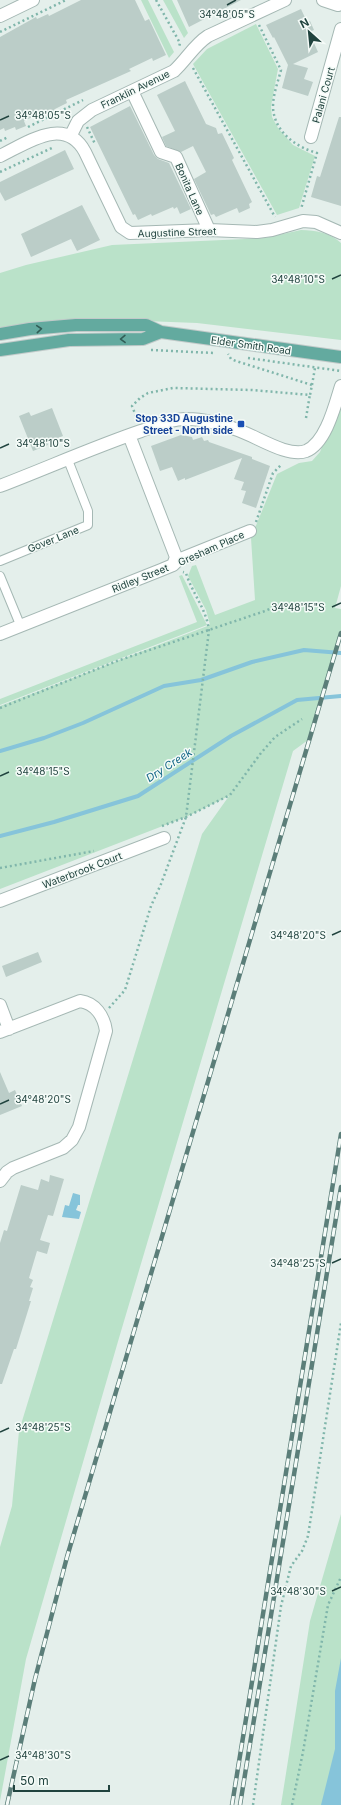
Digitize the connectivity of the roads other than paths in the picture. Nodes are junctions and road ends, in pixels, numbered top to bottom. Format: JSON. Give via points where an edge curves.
{"nodes":[{"id":1,"x":33,"y":0,"type":"edge"},
{"id":2,"x":285,"y":0,"type":"edge"},
{"id":3,"x":323,"y":0,"type":"edge"},
{"id":4,"x":341,"y":4,"type":"edge"},
{"id":5,"x":0,"y":16,"type":"edge"},
{"id":6,"x":341,"y":30,"type":"edge"},
{"id":7,"x":132,"y":91,"type":"junction"},
{"id":8,"x":71,"y":135,"type":"junction"},
{"id":9,"x":311,"y":137,"type":"dead end"},
{"id":10,"x":0,"y":156,"type":"edge"},
{"id":11,"x":209,"y":230,"type":"junction"},
{"id":12,"x":341,"y":233,"type":"edge"},
{"id":13,"x":161,"y":332,"type":"junction"},
{"id":14,"x":0,"y":334,"type":"edge"},
{"id":15,"x":0,"y":350,"type":"edge"},
{"id":16,"x":337,"y":356,"type":"edge"},
{"id":17,"x":341,"y":386,"type":"edge"},
{"id":18,"x":129,"y":435,"type":"junction"},
{"id":19,"x":68,"y":460,"type":"junction"},
{"id":20,"x":0,"y":486,"type":"edge"},
{"id":21,"x":250,"y":531,"type":"road end"},
{"id":22,"x":0,"y":561,"type":"edge"},
{"id":23,"x":173,"y":565,"type":"junction"},
{"id":24,"x":0,"y":576,"type":"edge"},
{"id":25,"x":20,"y":627,"type":"junction"},
{"id":26,"x":0,"y":634,"type":"edge"},
{"id":27,"x":160,"y":833,"type":"road end"},
{"id":28,"x":0,"y":902,"type":"edge"},
{"id":29,"x":0,"y":1005,"type":"edge"},
{"id":30,"x":5,"y":1031,"type":"edge"},
{"id":31,"x":4,"y":1168,"type":"edge"},
{"id":32,"x":0,"y":1182,"type":"edge"}],
"edges":[{"from":1,"to":5,"type":"street"},
{"from":2,"to":7,"type":"street","name":"Franklin Avenue","via":[[208,36],[198,42],[174,71]]},
{"from":3,"to":4,"type":"street"},
{"from":6,"to":9,"type":"street","name":"Palani Court"},
{"from":7,"to":8,"type":"street","name":"Franklin Avenue","via":[[92,110],[78,121]]},
{"from":7,"to":11,"type":"street","name":"Bonita Lane","via":[[161,152],[176,157]]},
{"from":8,"to":10,"type":"street","via":[[57,133],[42,136]]},
{"from":8,"to":11,"type":"street","name":"Augustine Street","via":[[80,142],[121,227],[130,233]]},
{"from":11,"to":12,"type":"street","name":"Augustine Street","via":[[257,232],[303,221],[316,222]]},
{"from":14,"to":13,"type":"main road","name":"Elder Smith Road","one_way":true,"via":[[76,325],[146,325]]},
{"from":13,"to":15,"type":"main road","name":"Elder Smith Road","one_way":true,"via":[[143,339],[69,340]]},
{"from":13,"to":16,"type":"main road","name":"Elder Smith Road"},
{"from":17,"to":18,"type":"street","via":[[323,434],[315,445],[296,454],[235,428],[188,418],[173,420]]},
{"from":18,"to":19,"type":"street"},
{"from":18,"to":23,"type":"street","name":"Ridley Street","via":[[176,557]]},
{"from":19,"to":20,"type":"street"},
{"from":19,"to":22,"type":"lane","name":"Gover Lane","via":[[88,511],[88,525]]},
{"from":21,"to":23,"type":"street","name":"Gresham Place","via":[[178,560]]},
{"from":23,"to":25,"type":"street","name":"Ridley Street"},
{"from":24,"to":25,"type":"lane"},
{"from":25,"to":26,"type":"street","name":"Ridley Street"},
{"from":27,"to":28,"type":"street","name":"Waterbrook Court"},
{"from":29,"to":30,"type":"street"},
{"from":30,"to":31,"type":"street","via":[[80,1001],[95,1007],[105,1026],[105,1036],[79,1127],[72,1140],[63,1148],[13,1168]]},
{"from":31,"to":32,"type":"street"}]}
